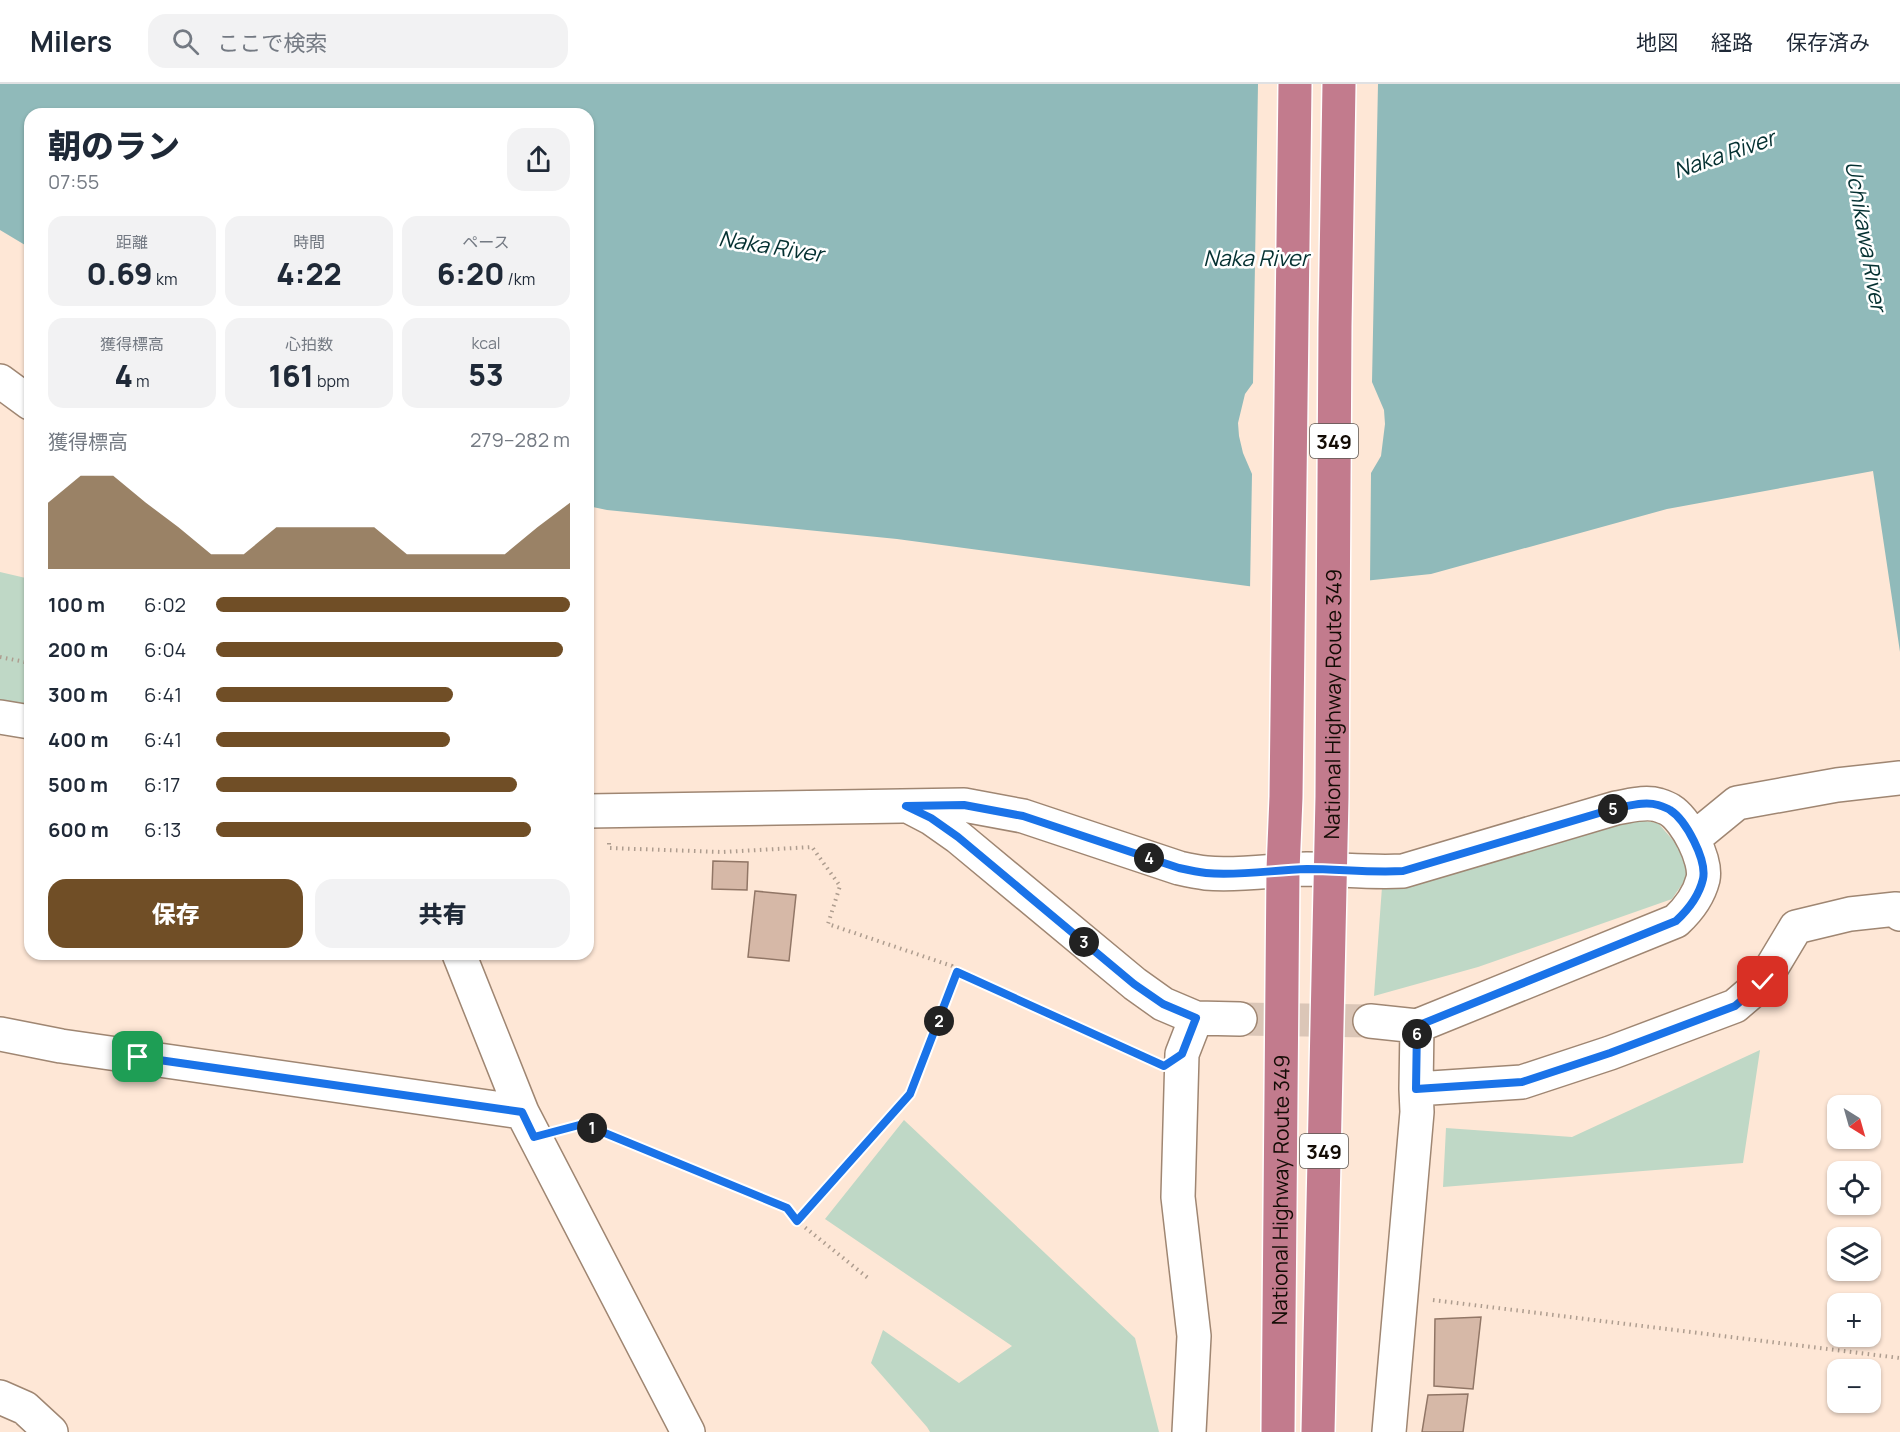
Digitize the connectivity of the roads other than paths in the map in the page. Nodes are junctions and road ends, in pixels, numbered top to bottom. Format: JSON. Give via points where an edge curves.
{"nodes":[{"id":1,"x":1296,"y":84,"type":"edge"},
{"id":2,"x":1339,"y":84,"type":"edge"},
{"id":3,"x":0,"y":381,"type":"edge"},
{"id":4,"x":24,"y":399,"type":"edge"},
{"id":5,"x":0,"y":717,"type":"edge"},
{"id":6,"x":24,"y":721,"type":"edge"},
{"id":7,"x":1900,"y":778,"type":"edge"},
{"id":8,"x":906,"y":806,"type":"junction"},
{"id":9,"x":599,"y":811,"type":"edge"},
{"id":10,"x":1693,"y":839,"type":"junction"},
{"id":11,"x":1330,"y":869,"type":"junction"},
{"id":12,"x":1283,"y":870,"type":"junction"},
{"id":13,"x":1900,"y":914,"type":"edge"},
{"id":14,"x":461,"y":960,"type":"edge"},
{"id":15,"x":1196,"y":1018,"type":"junction"},
{"id":16,"x":1240,"y":1018,"type":"tunnel mouth"},
{"id":17,"x":1370,"y":1021,"type":"tunnel mouth"},
{"id":18,"x":1417,"y":1026,"type":"junction"},
{"id":19,"x":0,"y":1034,"type":"edge"},
{"id":20,"x":1416,"y":1089,"type":"junction"},
{"id":21,"x":528,"y":1124,"type":"junction"},
{"id":22,"x":0,"y":1397,"type":"edge"},
{"id":23,"x":51,"y":1432,"type":"edge"},
{"id":24,"x":688,"y":1432,"type":"edge"},
{"id":25,"x":1189,"y":1432,"type":"edge"},
{"id":26,"x":1278,"y":1432,"type":"edge"},
{"id":27,"x":1318,"y":1432,"type":"edge"},
{"id":28,"x":1389,"y":1432,"type":"edge"}],
"edges":[{"from":1,"to":12,"type":"highway","name":"National Highway Route 349","number":"349"},
{"from":2,"to":11,"type":"highway","name":"National Highway Route 349","number":"349"},
{"from":3,"to":4,"type":"street"},
{"from":5,"to":6,"type":"street"},
{"from":7,"to":10,"type":"street","via":[[1737,803]]},
{"from":8,"to":9,"type":"street"},
{"from":8,"to":12,"type":"street","via":[[964,805],[1023,816],[1204,873]]},
{"from":8,"to":15,"type":"street","via":[[958,837],[1134,984],[1163,1004]]},
{"from":10,"to":11,"type":"street","via":[[1672,811],[1646,804],[1616,808],[1403,871]]},
{"from":10,"to":18,"type":"street","via":[[1704,876],[1697,895],[1676,921]]},
{"from":11,"to":12,"type":"street"},
{"from":11,"to":27,"type":"highway","name":"National Highway Route 349","number":"349"},
{"from":12,"to":26,"type":"highway","name":"National Highway Route 349","number":"349"},
{"from":13,"to":20,"type":"street","via":[[1896,909],[1851,914],[1796,927],[1763,982],[1735,1006],[1610,1053],[1522,1082]]},
{"from":14,"to":21,"type":"street"},
{"from":15,"to":16,"type":"street"},
{"from":15,"to":25,"type":"street","via":[[1182,1054],[1178,1197],[1194,1336]]},
{"from":17,"to":18,"type":"street"},
{"from":18,"to":20,"type":"street"},
{"from":19,"to":21,"type":"street"},
{"from":20,"to":28,"type":"street"},
{"from":21,"to":24,"type":"street"},
{"from":22,"to":23,"type":"street","via":[[25,1408]]}]}
